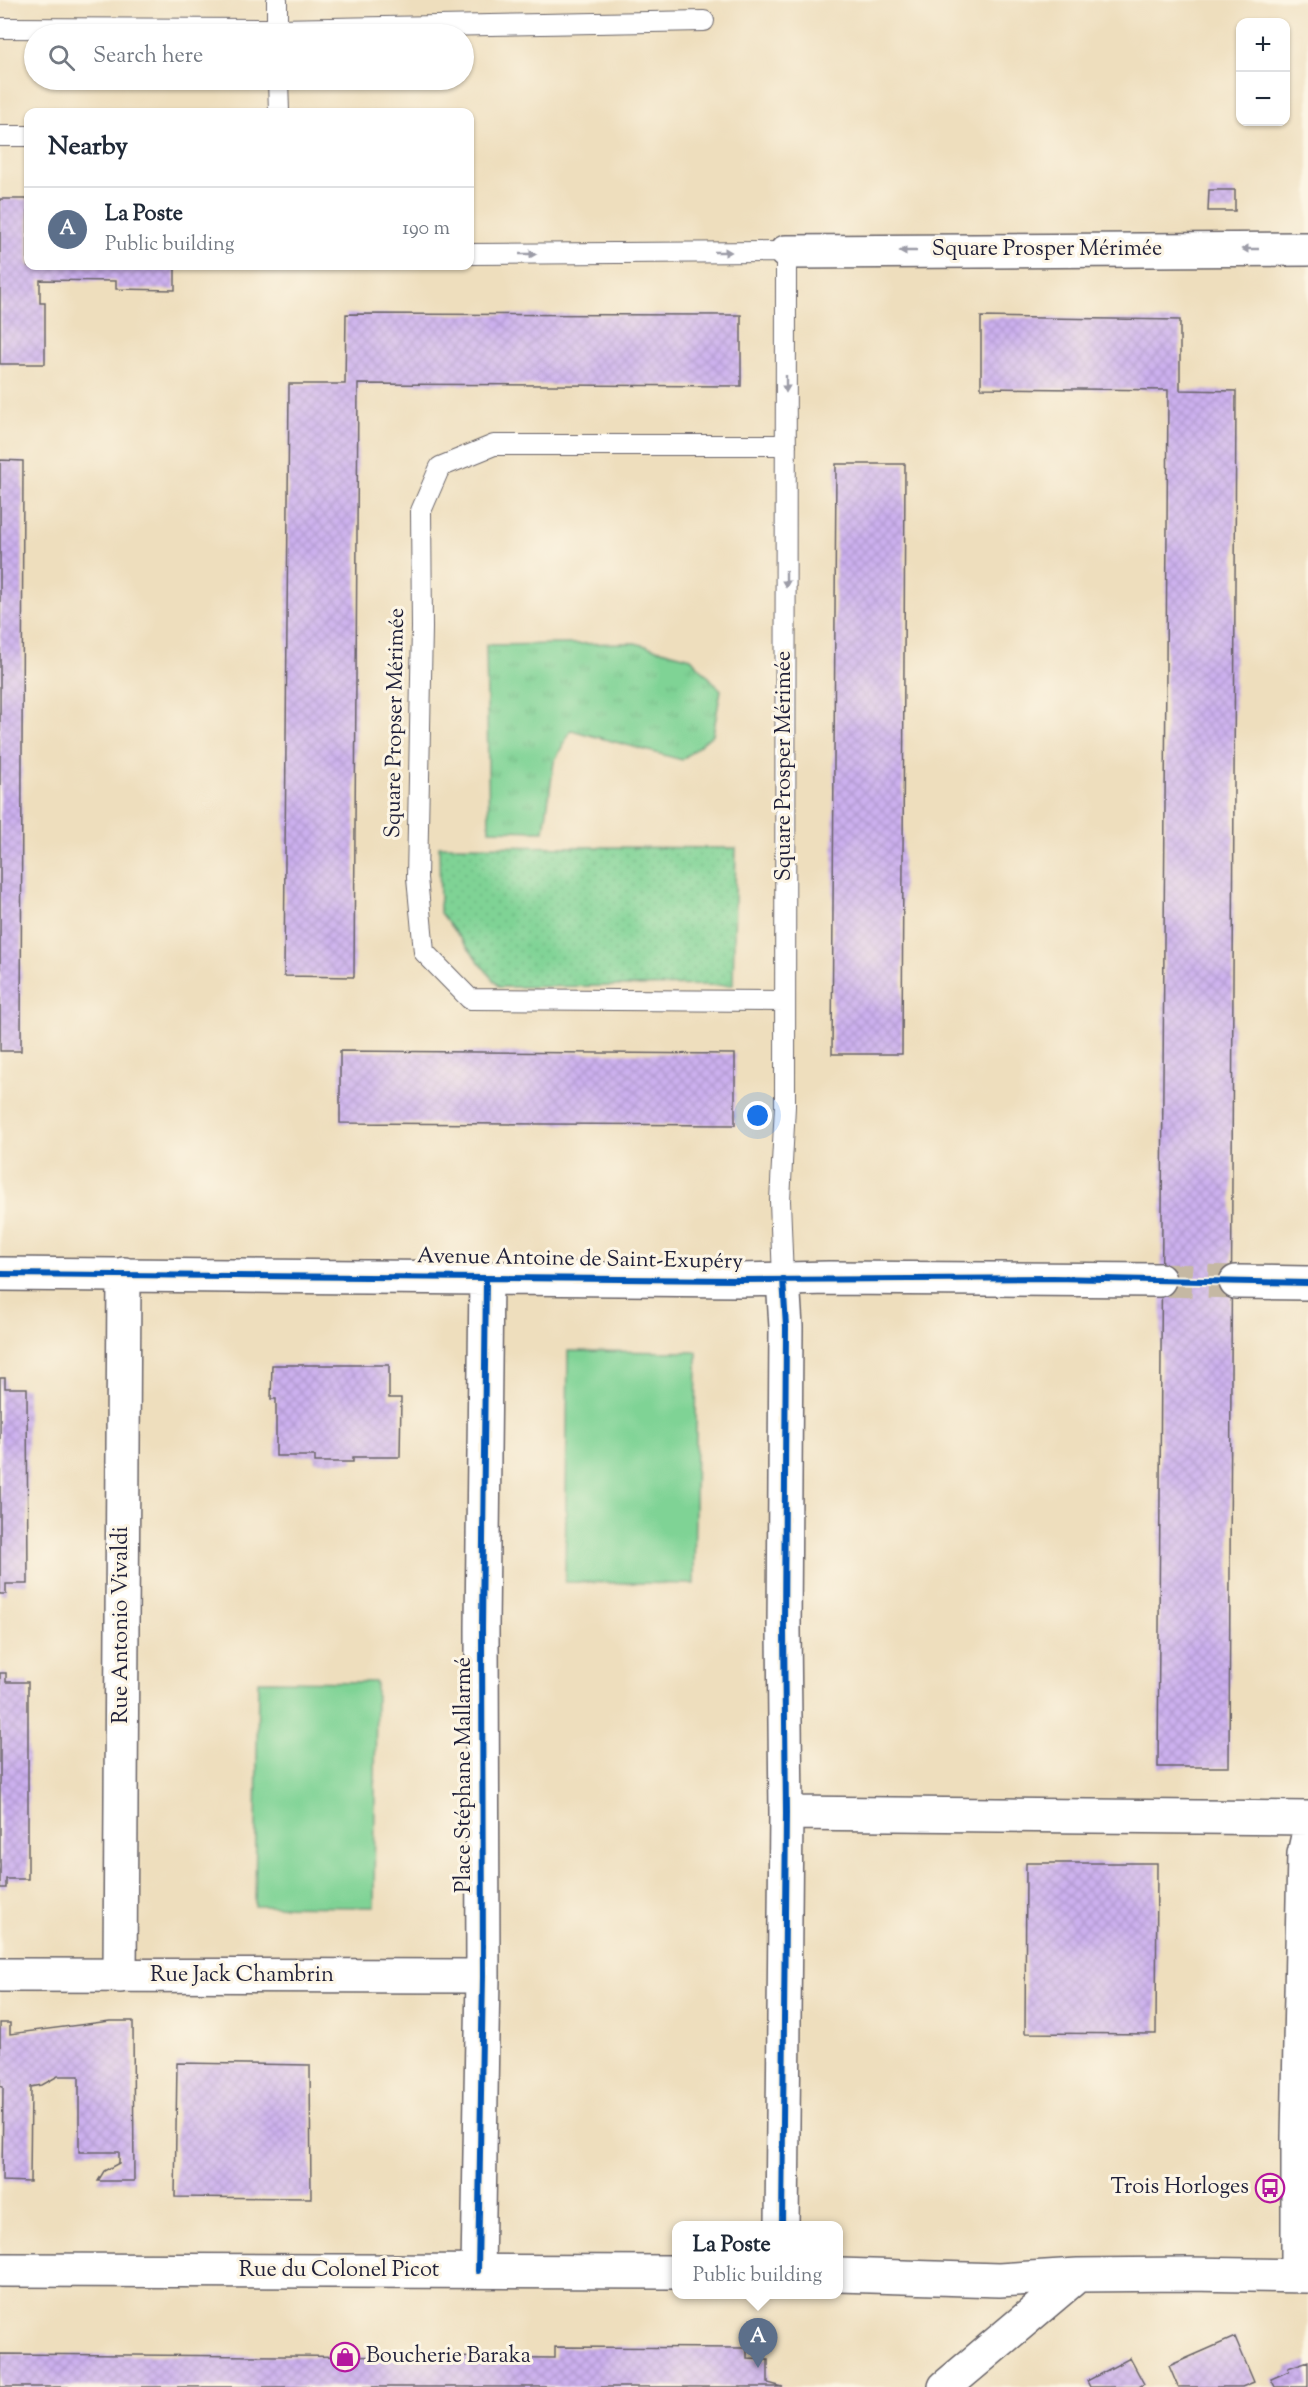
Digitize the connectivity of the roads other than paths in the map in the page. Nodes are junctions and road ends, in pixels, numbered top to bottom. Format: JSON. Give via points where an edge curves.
{"nodes":[{"id":1,"x":277,"y":0,"type":"edge"},
{"id":2,"x":704,"y":21,"type":"dead end"},
{"id":3,"x":277,"y":24,"type":"edge"},
{"id":4,"x":474,"y":27,"type":"edge"},
{"id":5,"x":0,"y":28,"type":"edge"},
{"id":6,"x":24,"y":28,"type":"edge"},
{"id":7,"x":278,"y":90,"type":"edge"},
{"id":8,"x":279,"y":108,"type":"edge"},
{"id":9,"x":0,"y":136,"type":"edge"},
{"id":10,"x":24,"y":136,"type":"edge"},
{"id":11,"x":1308,"y":249,"type":"edge"},
{"id":12,"x":786,"y":252,"type":"junction"},
{"id":13,"x":474,"y":254,"type":"edge"},
{"id":14,"x":786,"y":446,"type":"junction"},
{"id":15,"x":785,"y":1001,"type":"junction"},
{"id":16,"x":0,"y":1274,"type":"edge"},
{"id":17,"x":124,"y":1274,"type":"junction"},
{"id":18,"x":486,"y":1278,"type":"junction"},
{"id":19,"x":783,"y":1279,"type":"junction"},
{"id":20,"x":1159,"y":1280,"type":"tunnel mouth"},
{"id":21,"x":1236,"y":1282,"type":"tunnel mouth"},
{"id":22,"x":1308,"y":1282,"type":"edge"},
{"id":23,"x":786,"y":1813,"type":"junction"},
{"id":24,"x":1308,"y":1818,"type":"edge"},
{"id":25,"x":1308,"y":1836,"type":"edge"},
{"id":26,"x":0,"y":1975,"type":"edge"},
{"id":27,"x":120,"y":1976,"type":"junction"},
{"id":28,"x":483,"y":1976,"type":"junction"},
{"id":29,"x":782,"y":2221,"type":"edge"},
{"id":30,"x":0,"y":2270,"type":"edge"},
{"id":31,"x":478,"y":2271,"type":"junction"},
{"id":32,"x":672,"y":2272,"type":"edge"},
{"id":33,"x":843,"y":2275,"type":"edge"},
{"id":34,"x":1078,"y":2275,"type":"junction"},
{"id":35,"x":1303,"y":2276,"type":"edge"},
{"id":36,"x":945,"y":2387,"type":"edge"}],
"edges":[{"from":1,"to":3,"type":"lane"},
{"from":2,"to":4,"type":"lane"},
{"from":5,"to":6,"type":"lane"},
{"from":7,"to":8,"type":"lane"},
{"from":9,"to":10,"type":"lane"},
{"from":11,"to":12,"type":"street","name":"Square Prosper Mérimée","one_way":true},
{"from":13,"to":12,"type":"lane","name":"Square Prosper Mérimée","one_way":true},
{"from":12,"to":14,"type":"lane","name":"Square Prosper Mérimée","one_way":true},
{"from":14,"to":15,"type":"lane","name":"Square Prosper Mérimée","one_way":true},
{"from":14,"to":15,"type":"lane","name":"Square Propser Mérimée","via":[[494,445],[440,467],[421,511],[417,878],[424,952],[470,999]]},
{"from":15,"to":19,"type":"lane","name":"Square Prosper Mérimée","via":[[780,1202]]},
{"from":16,"to":17,"type":"street","name":"Avenue Antoine de Saint-Exupéry"},
{"from":17,"to":18,"type":"street","name":"Avenue Antoine de Saint-Exupéry"},
{"from":17,"to":27,"type":"street","name":"Rue Antonio Vivaldi"},
{"from":18,"to":19,"type":"street","name":"Avenue Antoine de Saint-Exupéry"},
{"from":18,"to":28,"type":"street","name":"Place Stéphane Mallarmé"},
{"from":19,"to":20,"type":"street","name":"Avenue Antoine de Saint-Exupéry"},
{"from":19,"to":23,"type":"street"},
{"from":21,"to":22,"type":"street"},
{"from":23,"to":24,"type":"street"},
{"from":23,"to":29,"type":"street"},
{"from":25,"to":35,"type":"street","via":[[1304,1854],[1298,2125]]},
{"from":26,"to":27,"type":"street","name":"Rue Jack Chambrin"},
{"from":27,"to":28,"type":"street","name":"Rue Jack Chambrin"},
{"from":28,"to":31,"type":"street","name":"Place Stéphane Mallarmé"},
{"from":30,"to":31,"type":"street","name":"Rue du Colonel Picot"},
{"from":31,"to":32,"type":"street","name":"Rue du Colonel Picot"},
{"from":33,"to":34,"type":"street","via":[[999,2280]]},
{"from":34,"to":35,"type":"street"},
{"from":34,"to":36,"type":"street"}]}
